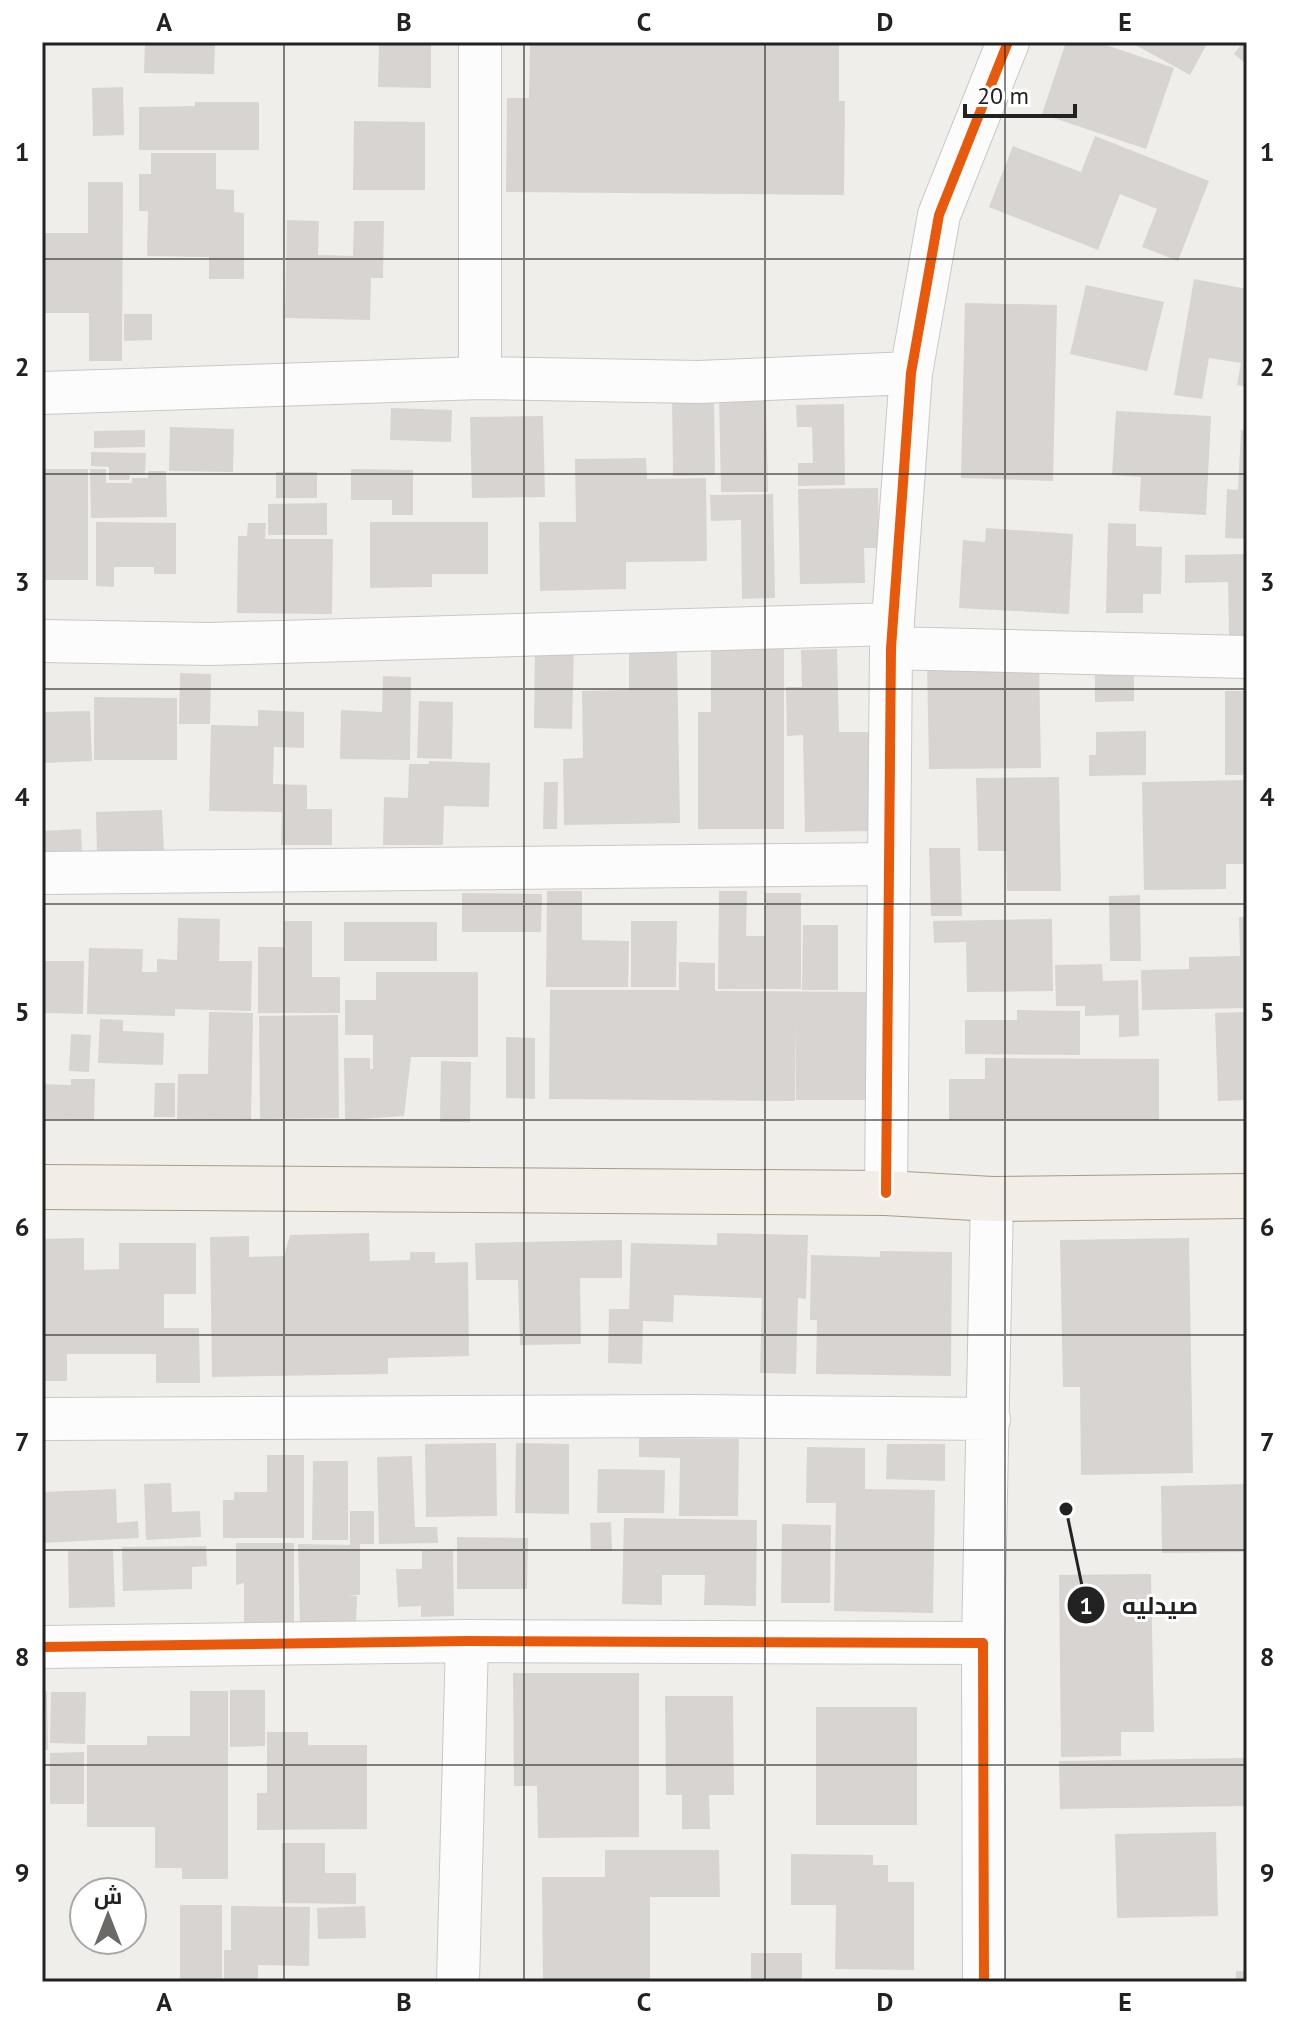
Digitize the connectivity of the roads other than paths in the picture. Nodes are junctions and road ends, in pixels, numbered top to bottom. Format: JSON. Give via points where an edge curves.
{"nodes":[{"id":1,"x":480,"y":42,"type":"edge"},
{"id":2,"x":1008,"y":42,"type":"edge"},
{"id":3,"x":911,"y":373,"type":"junction"},
{"id":4,"x":480,"y":378,"type":"junction"},
{"id":5,"x":42,"y":393,"type":"edge"},
{"id":6,"x":892,"y":636,"type":"junction"},
{"id":7,"x":42,"y":641,"type":"edge"},
{"id":8,"x":1247,"y":657,"type":"edge"},
{"id":9,"x":889,"y":864,"type":"junction"},
{"id":10,"x":42,"y":873,"type":"edge"},
{"id":11,"x":42,"y":1187,"type":"edge"},
{"id":12,"x":886,"y":1193,"type":"junction"},
{"id":13,"x":1247,"y":1196,"type":"edge"},
{"id":14,"x":992,"y":1199,"type":"junction"},
{"id":15,"x":42,"y":1419,"type":"edge"},
{"id":16,"x":989,"y":1419,"type":"junction"},
{"id":17,"x":467,"y":1641,"type":"junction"},
{"id":18,"x":983,"y":1643,"type":"junction"},
{"id":19,"x":42,"y":1647,"type":"edge"},
{"id":20,"x":458,"y":1982,"type":"edge"},
{"id":21,"x":984,"y":1982,"type":"edge"}],
"edges":[{"from":1,"to":4,"type":"street"},
{"from":2,"to":3,"type":"street","via":[[939,215]]},
{"from":3,"to":4,"type":"street","via":[[699,382]]},
{"from":3,"to":6,"type":"street"},
{"from":4,"to":5,"type":"street"},
{"from":6,"to":7,"type":"street"},
{"from":6,"to":8,"type":"street"},
{"from":6,"to":9,"type":"street"},
{"from":9,"to":10,"type":"street"},
{"from":9,"to":12,"type":"street"},
{"from":11,"to":12,"type":"main road"},
{"from":12,"to":14,"type":"main road"},
{"from":13,"to":14,"type":"main road"},
{"from":14,"to":16,"type":"street"},
{"from":15,"to":16,"type":"street"},
{"from":16,"to":18,"type":"street"},
{"from":17,"to":18,"type":"street"},
{"from":17,"to":19,"type":"street"},
{"from":17,"to":20,"type":"street"},
{"from":18,"to":21,"type":"street"}]}
